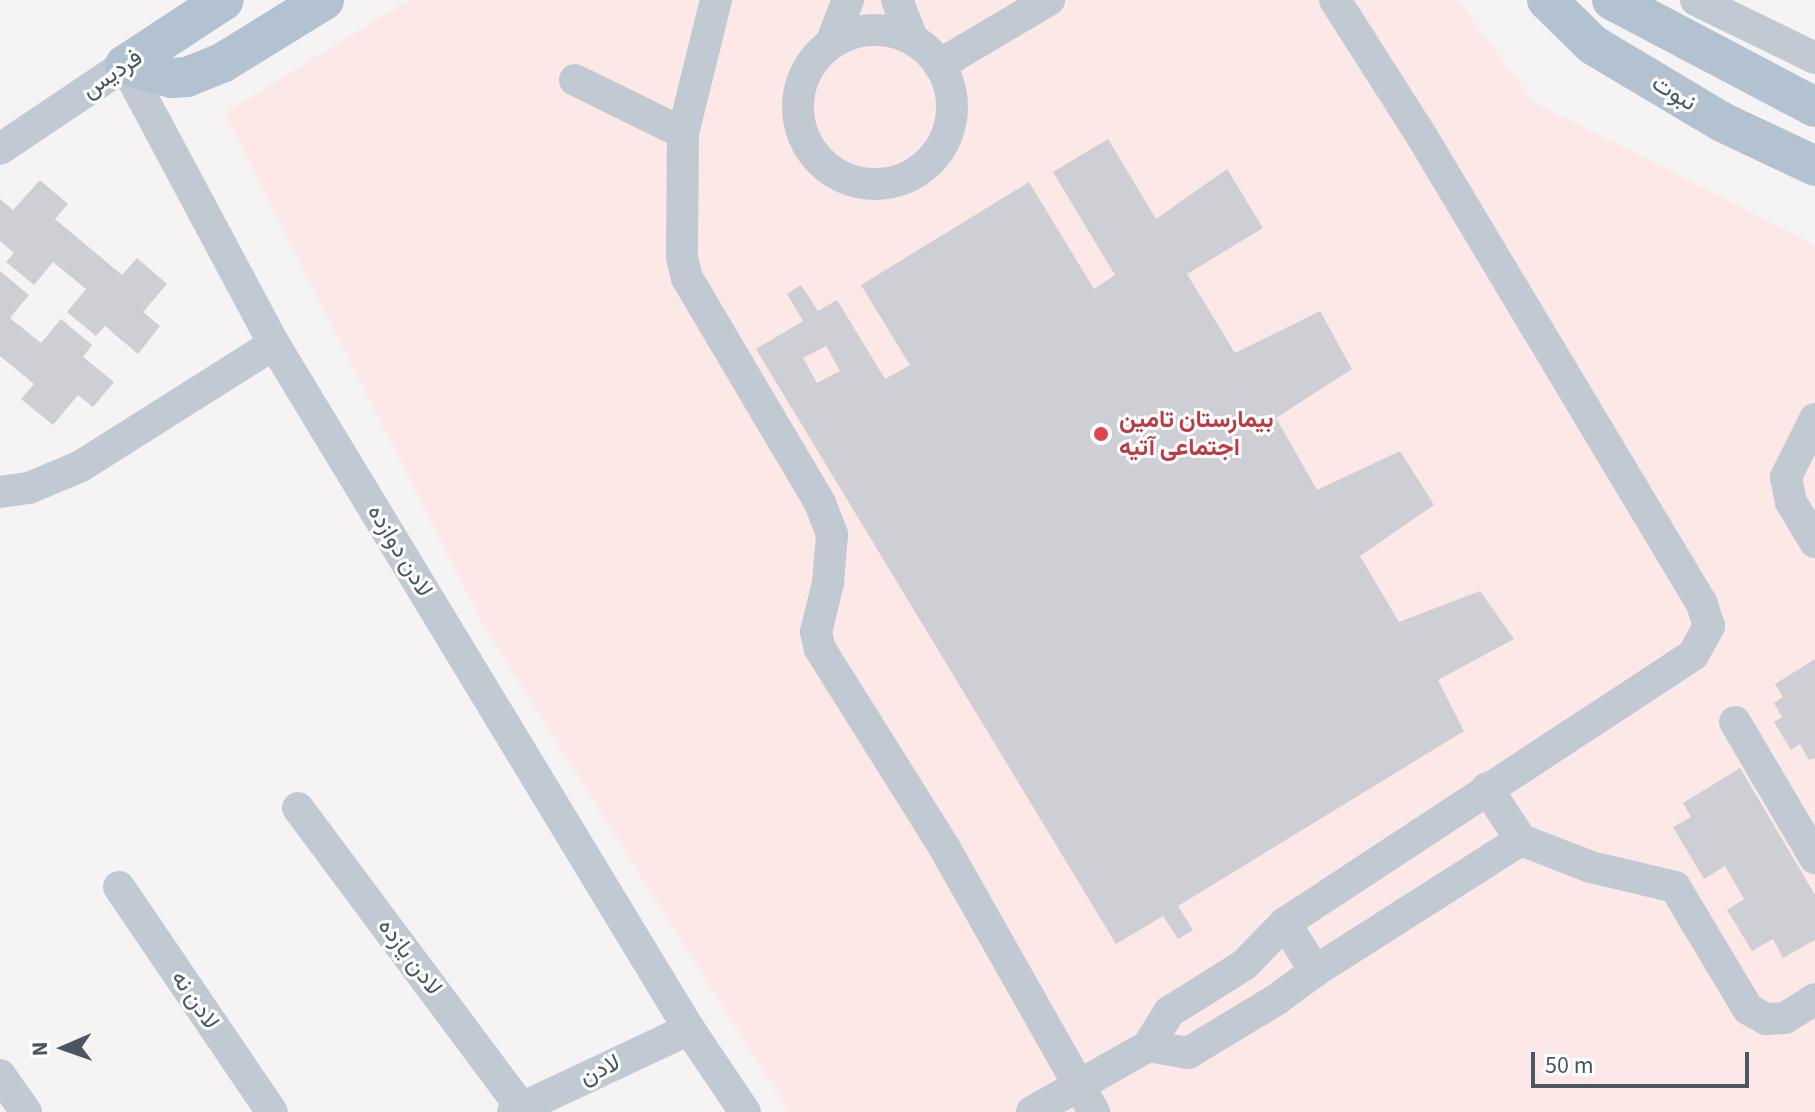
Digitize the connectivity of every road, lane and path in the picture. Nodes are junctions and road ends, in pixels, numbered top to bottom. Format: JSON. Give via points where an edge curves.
{"nodes":[{"id":1,"x":224,"y":0,"type":"edge"},
{"id":2,"x":324,"y":0,"type":"edge"},
{"id":3,"x":716,"y":0,"type":"edge"},
{"id":4,"x":848,"y":0,"type":"edge"},
{"id":5,"x":897,"y":0,"type":"edge"},
{"id":6,"x":1049,"y":0,"type":"edge"},
{"id":7,"x":1335,"y":0,"type":"edge"},
{"id":8,"x":1547,"y":0,"type":"edge"},
{"id":9,"x":1612,"y":0,"type":"edge"},
{"id":10,"x":1696,"y":0,"type":"edge"},
{"id":11,"x":912,"y":38,"type":"junction"},
{"id":12,"x":831,"y":43,"type":"junction"},
{"id":13,"x":1815,"y":58,"type":"edge"},
{"id":14,"x":125,"y":65,"type":"junction"},
{"id":15,"x":939,"y":65,"type":"junction"},
{"id":16,"x":575,"y":80,"type":"dead end"},
{"id":17,"x":1815,"y":107,"type":"edge"},
{"id":18,"x":683,"y":133,"type":"junction"},
{"id":19,"x":0,"y":149,"type":"edge"},
{"id":20,"x":1815,"y":166,"type":"edge"},
{"id":21,"x":274,"y":344,"type":"junction"},
{"id":22,"x":1815,"y":419,"type":"edge"},
{"id":23,"x":0,"y":492,"type":"edge"},
{"id":24,"x":1815,"y":542,"type":"edge"},
{"id":25,"x":1735,"y":722,"type":"dead end"},
{"id":26,"x":1487,"y":788,"type":"junction"},
{"id":27,"x":298,"y":808,"type":"dead end"},
{"id":28,"x":1521,"y":840,"type":"junction"},
{"id":29,"x":1815,"y":858,"type":"edge"},
{"id":30,"x":119,"y":887,"type":"dead end"},
{"id":31,"x":1285,"y":923,"type":"junction"},
{"id":32,"x":1315,"y":971,"type":"junction"},
{"id":33,"x":1815,"y":999,"type":"edge"},
{"id":34,"x":689,"y":1029,"type":"junction"},
{"id":35,"x":1148,"y":1046,"type":"junction"},
{"id":36,"x":0,"y":1075,"type":"edge"},
{"id":37,"x":1087,"y":1098,"type":"edge"},
{"id":38,"x":520,"y":1110,"type":"edge"},
{"id":39,"x":26,"y":1112,"type":"edge"},
{"id":40,"x":272,"y":1112,"type":"edge"},
{"id":41,"x":745,"y":1112,"type":"edge"},
{"id":42,"x":1032,"y":1112,"type":"edge"}],
"edges":[{"from":1,"to":14,"type":"main road","name":"فردیس"},
{"from":2,"to":14,"type":"main road","via":[[222,63],[187,77]]},
{"from":3,"to":18,"type":"street"},
{"from":4,"to":12,"type":"street"},
{"from":5,"to":11,"type":"street"},
{"from":6,"to":15,"type":"street"},
{"from":7,"to":26,"type":"street","via":[[1702,604],[1709,626],[1693,655]]},
{"from":8,"to":20,"type":"main road","name":"نبوت","via":[[1593,45],[1722,122]]},
{"from":9,"to":17,"type":"main road"},
{"from":10,"to":13,"type":"street"},
{"from":11,"to":12,"type":"street","via":[[885,30],[857,31]]},
{"from":11,"to":15,"type":"street"},
{"from":12,"to":15,"type":"street","via":[[811,64],[800,90],[799,119],[808,146],[827,167],[852,181],[880,185],[908,178],[931,161],[947,137],[953,109],[949,81]]},
{"from":14,"to":19,"type":"street","name":"فردیس"},
{"from":14,"to":21,"type":"street","name":"لادن دوازده"},
{"from":16,"to":18,"type":"street"},
{"from":18,"to":37,"type":"street","via":[[682,257],[687,278],[820,503],[832,535],[816,632],[820,649],[944,847]]},
{"from":21,"to":23,"type":"street","via":[[81,466],[29,488]]},
{"from":21,"to":34,"type":"street","name":"لادن دوازده"},
{"from":22,"to":24,"type":"street","via":[[1786,477],[1791,502]]},
{"from":25,"to":29,"type":"street"},
{"from":26,"to":28,"type":"street"},
{"from":26,"to":31,"type":"street"},
{"from":27,"to":38,"type":"street","name":"لادن یازده"},
{"from":28,"to":32,"type":"street"},
{"from":28,"to":33,"type":"street","via":[[1591,867],[1675,887],[1748,1009],[1766,1019],[1785,1018]]},
{"from":30,"to":40,"type":"street","name":"لادن نه"},
{"from":31,"to":32,"type":"street"},
{"from":31,"to":35,"type":"street","via":[[1244,965],[1169,1012]]},
{"from":32,"to":35,"type":"street","via":[[1188,1053]]},
{"from":34,"to":38,"type":"street","name":"لادن"},
{"from":34,"to":41,"type":"street","name":"لادن دوازده"},
{"from":35,"to":37,"type":"street"},
{"from":36,"to":39,"type":"street"},
{"from":37,"to":42,"type":"street"}]}
